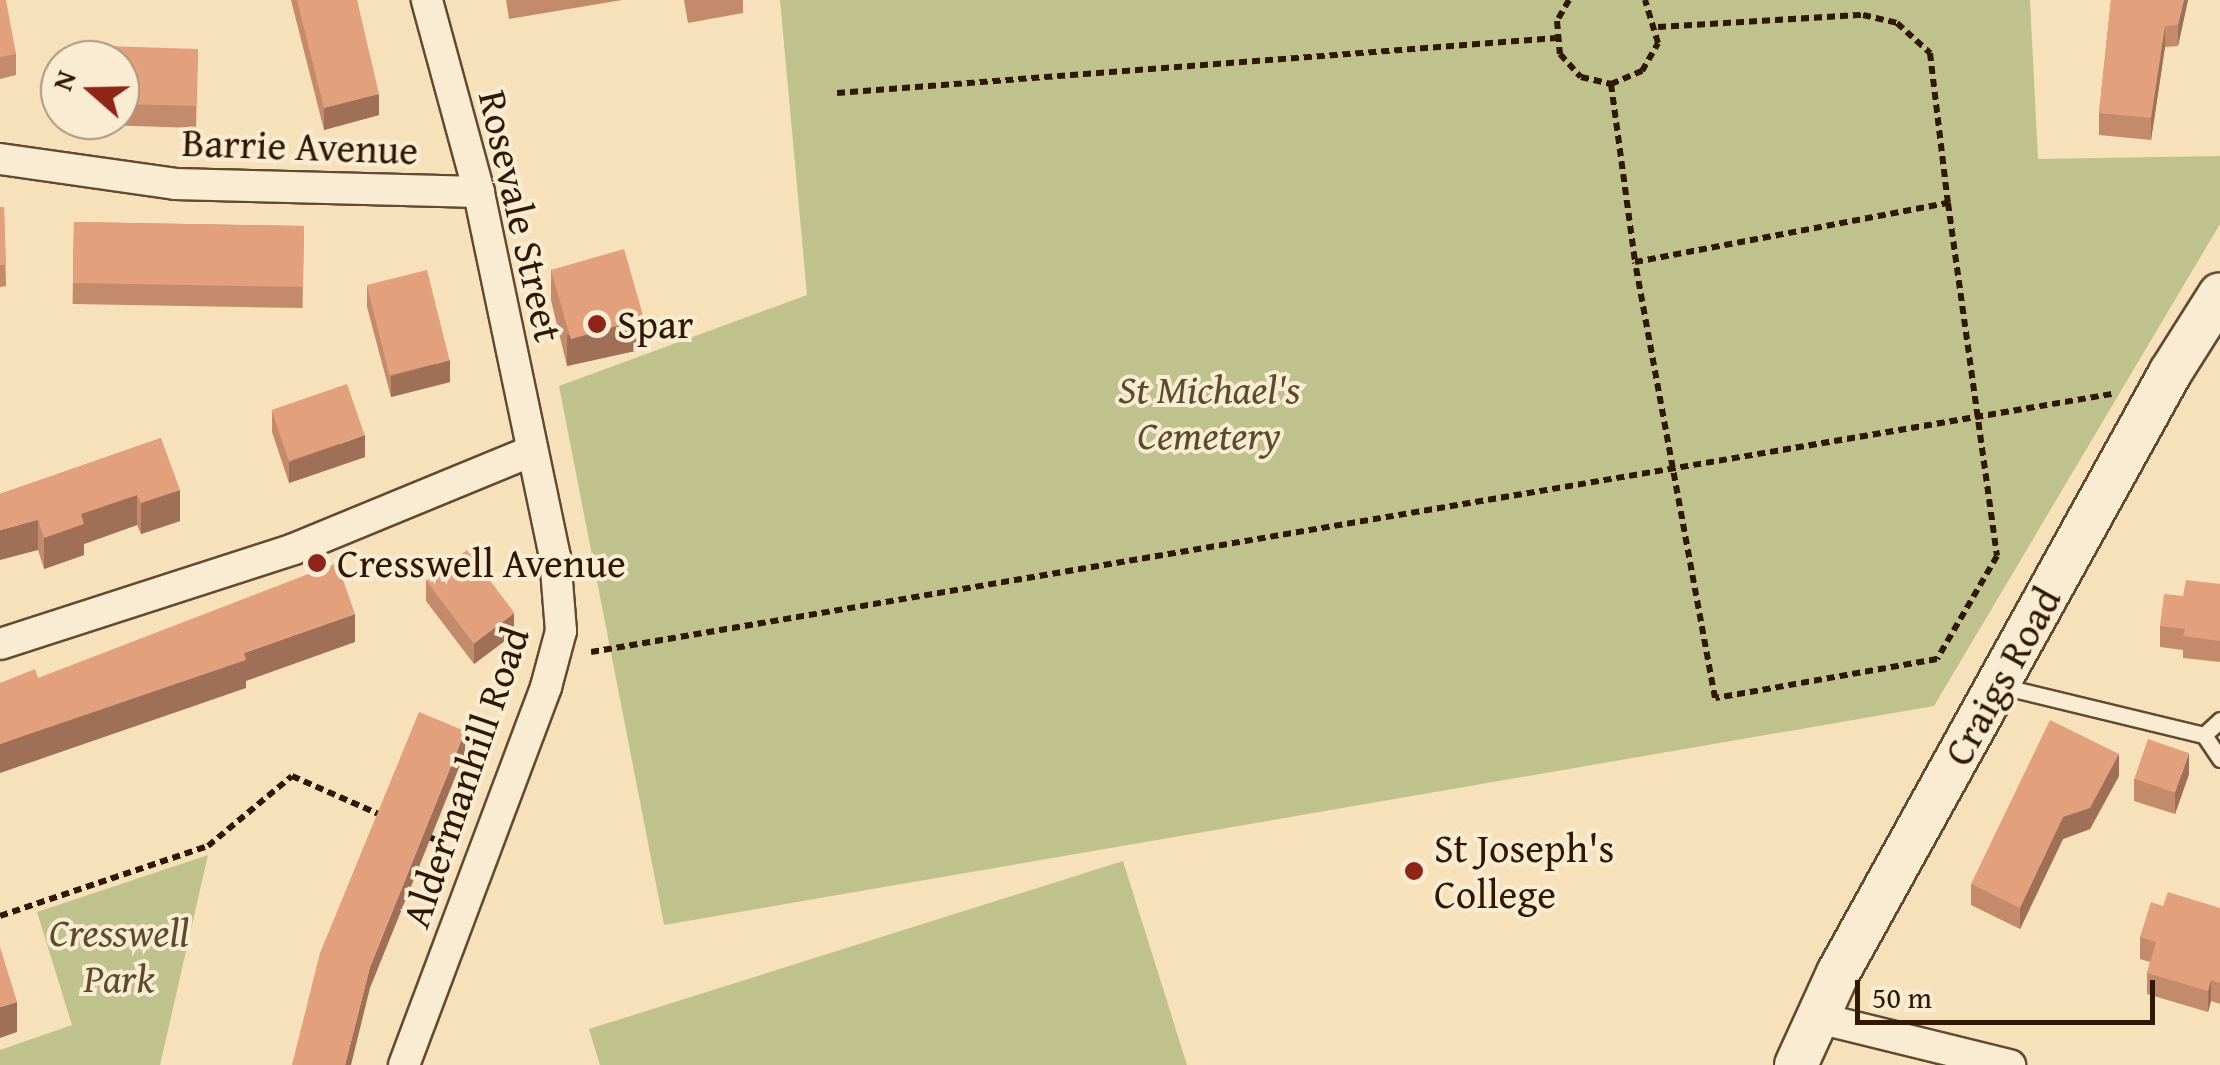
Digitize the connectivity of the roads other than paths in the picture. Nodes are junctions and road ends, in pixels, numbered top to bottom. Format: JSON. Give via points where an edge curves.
{"nodes":[{"id":1,"x":427,"y":0,"type":"edge"},
{"id":2,"x":0,"y":158,"type":"edge"},
{"id":3,"x":479,"y":192,"type":"junction"},
{"id":4,"x":2220,"y":294,"type":"edge"},
{"id":5,"x":532,"y":451,"type":"junction"},
{"id":6,"x":0,"y":644,"type":"edge"},
{"id":7,"x":1997,"y":686,"type":"junction"},
{"id":8,"x":2220,"y":720,"type":"edge"},
{"id":9,"x":2204,"y":735,"type":"junction"},
{"id":10,"x":2220,"y":759,"type":"edge"},
{"id":11,"x":1818,"y":1018,"type":"junction"},
{"id":12,"x":404,"y":1065,"type":"edge"},
{"id":13,"x":1796,"y":1065,"type":"edge"},
{"id":14,"x":2010,"y":1065,"type":"edge"}],
"edges":[{"from":1,"to":3,"type":"street","name":"Rosevale Street"},
{"from":2,"to":3,"type":"street","name":"Barrie Avenue","via":[[175,184]]},
{"from":3,"to":5,"type":"street","name":"Rosevale Street"},
{"from":4,"to":7,"type":"street","name":"Craigs Road"},
{"from":5,"to":6,"type":"street","via":[[294,549]]},
{"from":5,"to":12,"type":"street","name":"Aldermanhill Road","via":[[555,557],[561,631]]},
{"from":7,"to":9,"type":"lane"},
{"from":7,"to":11,"type":"street","name":"Craigs Road"},
{"from":8,"to":9,"type":"lane"},
{"from":9,"to":10,"type":"lane"},
{"from":11,"to":13,"type":"street","name":"Craigs Road"},
{"from":11,"to":14,"type":"street"}]}
